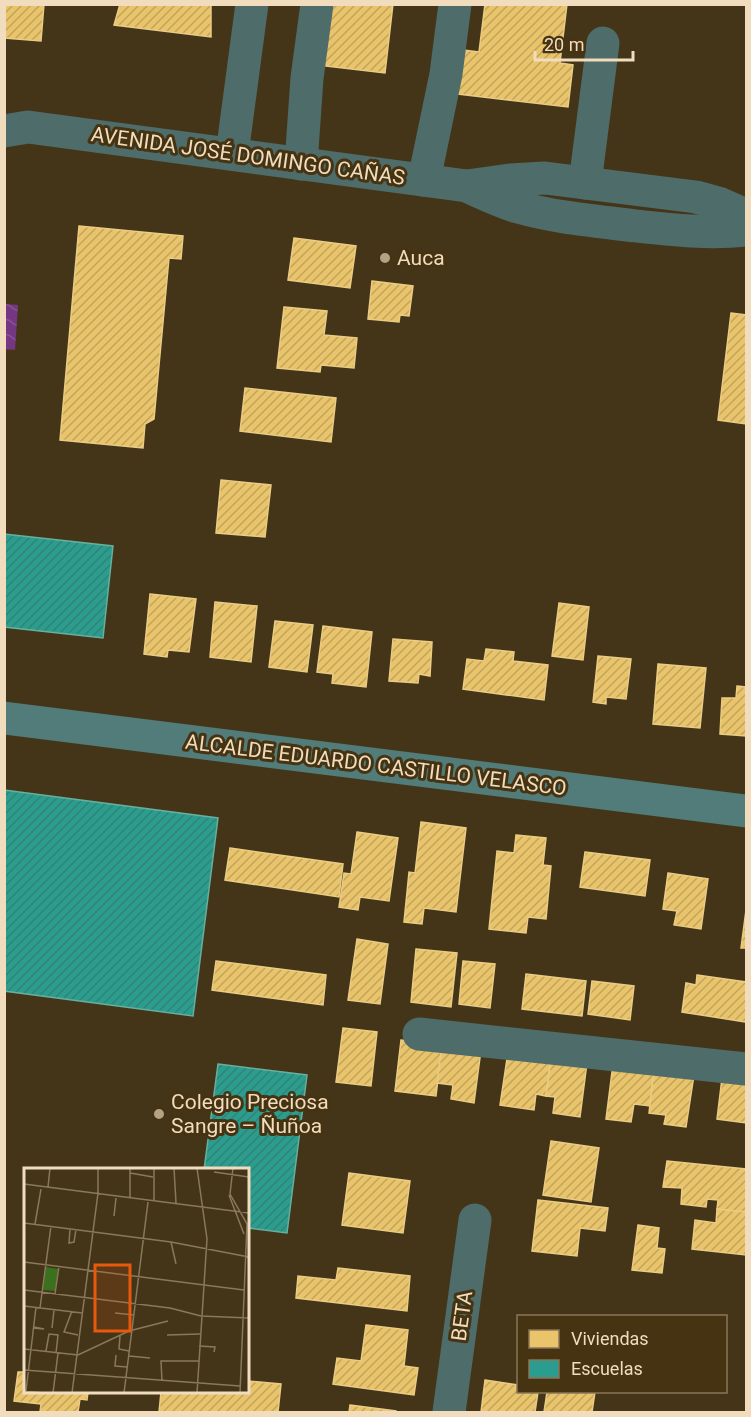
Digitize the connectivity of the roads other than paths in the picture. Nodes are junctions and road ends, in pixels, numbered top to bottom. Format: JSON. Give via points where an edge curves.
{"nodes":[{"id":1,"x":252,"y":4,"type":"edge"},
{"id":2,"x":316,"y":4,"type":"edge"},
{"id":3,"x":455,"y":4,"type":"edge"},
{"id":4,"x":603,"y":43,"type":"dead end"},
{"id":5,"x":12,"y":124,"type":"edge"},
{"id":6,"x":232,"y":154,"type":"junction"},
{"id":7,"x":302,"y":164,"type":"junction"},
{"id":8,"x":424,"y":180,"type":"junction"},
{"id":9,"x":585,"y":183,"type":"junction"},
{"id":10,"x":467,"y":186,"type":"junction"},
{"id":11,"x":747,"y":215,"type":"edge"},
{"id":12,"x":747,"y":231,"type":"edge"},
{"id":13,"x":4,"y":718,"type":"edge"},
{"id":14,"x":747,"y":811,"type":"edge"},
{"id":15,"x":419,"y":1034,"type":"dead end"},
{"id":16,"x":747,"y":1069,"type":"edge"},
{"id":17,"x":475,"y":1220,"type":"dead end"},
{"id":18,"x":449,"y":1413,"type":"edge"}],
"edges":[{"from":1,"to":6,"type":"street"},
{"from":2,"to":7,"type":"street"},
{"from":3,"to":8,"type":"street","via":[[447,74]]},
{"from":4,"to":9,"type":"street"},
{"from":5,"to":6,"type":"street","name":"AVENIDA JOSÉ DOMINGO CAÑAS"},
{"from":6,"to":7,"type":"street","name":"AVENIDA JOSÉ DOMINGO CAÑAS"},
{"from":7,"to":8,"type":"street","name":"AVENIDA JOSÉ DOMINGO CAÑAS"},
{"from":8,"to":10,"type":"street","name":"AVENIDA JOSÉ DOMINGO CAÑAS"},
{"from":9,"to":10,"type":"street","name":"AVENIDA JOSÉ DOMINGO CAÑAS","via":[[544,178]]},
{"from":9,"to":11,"type":"street","name":"AVENIDA JOSÉ DOMINGO CAÑAS","via":[[696,197]]},
{"from":10,"to":12,"type":"street","name":"AVENIDA JOSÉ DOMINGO CAÑAS","via":[[535,212],[684,231]]},
{"from":13,"to":14,"type":"main road","name":"ALCALDE EDUARDO CASTILLO VELASCO"},
{"from":15,"to":16,"type":"street"},
{"from":17,"to":18,"type":"street","name":"BETA"}]}
